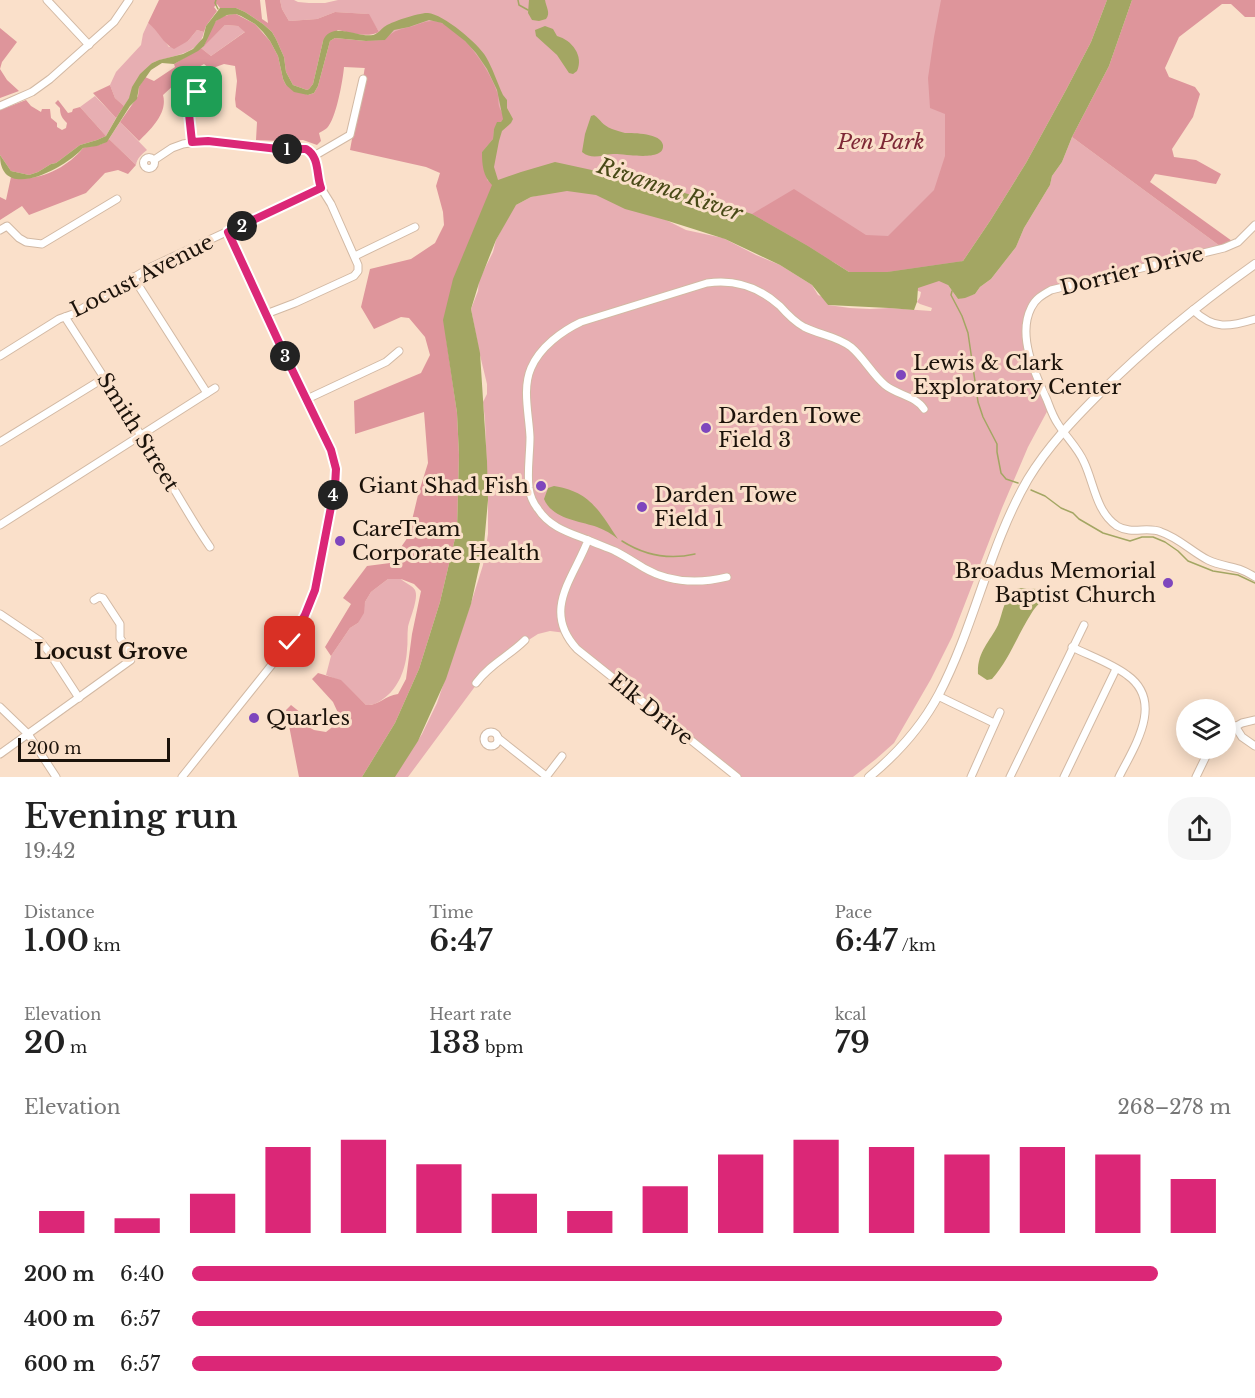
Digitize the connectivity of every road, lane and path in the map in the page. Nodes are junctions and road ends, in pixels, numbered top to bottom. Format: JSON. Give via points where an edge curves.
{"nodes":[{"id":1,"x":47,"y":0,"type":"edge"},
{"id":2,"x":129,"y":0,"type":"edge"},
{"id":3,"x":89,"y":45,"type":"junction"},
{"id":4,"x":363,"y":79,"type":"dead end"},
{"id":5,"x":194,"y":103,"type":"dead end"},
{"id":6,"x":0,"y":106,"type":"edge"},
{"id":7,"x":192,"y":142,"type":"junction"},
{"id":8,"x":314,"y":156,"type":"junction"},
{"id":9,"x":154,"y":160,"type":"dead end"},
{"id":10,"x":321,"y":188,"type":"junction"},
{"id":11,"x":117,"y":199,"type":"dead end"},
{"id":12,"x":1255,"y":225,"type":"edge"},
{"id":13,"x":415,"y":227,"type":"dead end"},
{"id":14,"x":4,"y":228,"type":"edge"},
{"id":15,"x":228,"y":232,"type":"junction"},
{"id":16,"x":355,"y":256,"type":"junction"},
{"id":17,"x":1255,"y":264,"type":"edge"},
{"id":18,"x":133,"y":277,"type":"junction"},
{"id":19,"x":1193,"y":310,"type":"junction"},
{"id":20,"x":266,"y":314,"type":"junction"},
{"id":21,"x":65,"y":317,"type":"junction"},
{"id":22,"x":1255,"y":319,"type":"edge"},
{"id":23,"x":399,"y":351,"type":"dead end"},
{"id":24,"x":0,"y":356,"type":"edge"},
{"id":25,"x":104,"y":378,"type":"junction"},
{"id":26,"x":215,"y":388,"type":"dead end"},
{"id":27,"x":207,"y":393,"type":"junction"},
{"id":28,"x":307,"y":399,"type":"junction"},
{"id":29,"x":924,"y":409,"type":"dead end"},
{"id":30,"x":1063,"y":431,"type":"junction"},
{"id":31,"x":141,"y":435,"type":"junction"},
{"id":32,"x":0,"y":442,"type":"edge"},
{"id":33,"x":0,"y":525,"type":"edge"},
{"id":34,"x":588,"y":540,"type":"junction"},
{"id":35,"x":210,"y":547,"type":"dead end"},
{"id":36,"x":727,"y":577,"type":"dead end"},
{"id":37,"x":1255,"y":577,"type":"edge"},
{"id":38,"x":94,"y":600,"type":"dead end"},
{"id":39,"x":0,"y":614,"type":"edge"},
{"id":40,"x":1084,"y":625,"type":"dead end"},
{"id":41,"x":525,"y":640,"type":"dead end"},
{"id":42,"x":1072,"y":647,"type":"junction"},
{"id":43,"x":1116,"y":669,"type":"junction"},
{"id":44,"x":476,"y":683,"type":"dead end"},
{"id":45,"x":938,"y":696,"type":"junction"},
{"id":46,"x":79,"y":698,"type":"junction"},
{"id":47,"x":0,"y":706,"type":"edge"},
{"id":48,"x":1000,"y":712,"type":"dead end"},
{"id":49,"x":1255,"y":720,"type":"edge"},
{"id":50,"x":994,"y":723,"type":"junction"},
{"id":51,"x":1236,"y":726,"type":"edge"},
{"id":52,"x":1236,"y":728,"type":"edge"},
{"id":53,"x":28,"y":734,"type":"junction"},
{"id":54,"x":498,"y":738,"type":"dead end"},
{"id":55,"x":1255,"y":746,"type":"edge"},
{"id":56,"x":0,"y":754,"type":"edge"},
{"id":57,"x":562,"y":756,"type":"dead end"},
{"id":58,"x":1205,"y":759,"type":"edge"},
{"id":59,"x":546,"y":776,"type":"edge"},
{"id":60,"x":56,"y":777,"type":"edge"},
{"id":61,"x":182,"y":777,"type":"edge"},
{"id":62,"x":736,"y":777,"type":"edge"},
{"id":63,"x":869,"y":777,"type":"edge"},
{"id":64,"x":971,"y":777,"type":"edge"},
{"id":65,"x":1010,"y":777,"type":"edge"},
{"id":66,"x":1064,"y":777,"type":"edge"},
{"id":67,"x":1119,"y":777,"type":"edge"},
{"id":68,"x":1196,"y":777,"type":"edge"}],
"edges":[{"from":1,"to":3,"type":"street"},
{"from":2,"to":3,"type":"street","via":[[114,22]]},
{"from":3,"to":6,"type":"street","via":[[42,86]]},
{"from":4,"to":8,"type":"street","via":[[350,135]]},
{"from":5,"to":7,"type":"street","via":[[189,114]]},
{"from":7,"to":8,"type":"street","via":[[303,148]]},
{"from":7,"to":9,"type":"street","via":[[172,148]]},
{"from":8,"to":10,"type":"street"},
{"from":10,"to":15,"type":"street","name":"Locust Avenue"},
{"from":10,"to":16,"type":"street"},
{"from":11,"to":14,"type":"street","via":[[42,244],[26,242]]},
{"from":12,"to":30,"type":"street","name":"Dorrier Drive","via":[[1238,242],[1224,248],[1062,286],[1038,298],[1028,316],[1027,342],[1041,387]]},
{"from":13,"to":16,"type":"street"},
{"from":15,"to":18,"type":"street","name":"Locust Avenue"},
{"from":15,"to":20,"type":"street"},
{"from":16,"to":20,"type":"street","via":[[358,271],[354,276]]},
{"from":17,"to":19,"type":"main road"},
{"from":18,"to":21,"type":"street","name":"Locust Avenue"},
{"from":18,"to":27,"type":"street"},
{"from":19,"to":22,"type":"street","via":[[1219,325]]},
{"from":19,"to":30,"type":"main road","via":[[1160,336]]},
{"from":20,"to":28,"type":"street"},
{"from":21,"to":24,"type":"street","name":"Locust Avenue"},
{"from":21,"to":25,"type":"street","name":"Smith Street"},
{"from":23,"to":28,"type":"street","via":[[386,362]]},
{"from":25,"to":31,"type":"street","name":"Smith Street"},
{"from":25,"to":32,"type":"street"},
{"from":26,"to":27,"type":"street"},
{"from":27,"to":31,"type":"street"},
{"from":28,"to":61,"type":"street","via":[[331,450],[336,477],[315,590],[290,642]]},
{"from":29,"to":34,"type":"street","via":[[918,401],[886,385],[843,342],[802,326],[770,298],[739,283],[707,283],[581,321],[555,339],[531,369],[527,383],[529,480],[534,502],[543,516]]},
{"from":30,"to":37,"type":"street","name":"Dorrier Drive","via":[[1081,456],[1099,502],[1119,527],[1162,532],[1208,560]]},
{"from":30,"to":45,"type":"main road","via":[[1012,511]]},
{"from":31,"to":33,"type":"street"},
{"from":31,"to":35,"type":"street","name":"Smith Street"},
{"from":34,"to":36,"type":"street","via":[[664,577],[693,582]]},
{"from":34,"to":62,"type":"street","name":"Elk Drive","via":[[562,598],[562,620],[568,638]]},
{"from":38,"to":46,"type":"street","via":[[103,598],[120,624],[120,638],[131,660]]},
{"from":39,"to":46,"type":"street","via":[[40,641]]},
{"from":40,"to":42,"type":"street"},
{"from":41,"to":44,"type":"street"},
{"from":42,"to":43,"type":"street"},
{"from":42,"to":65,"type":"street"},
{"from":43,"to":66,"type":"street"},
{"from":43,"to":67,"type":"street","via":[[1136,684],[1145,709],[1142,729]]},
{"from":45,"to":50,"type":"street"},
{"from":45,"to":63,"type":"main road","via":[[895,754]]},
{"from":46,"to":53,"type":"street"},
{"from":47,"to":53,"type":"street"},
{"from":48,"to":50,"type":"street"},
{"from":49,"to":51,"type":"street"},
{"from":50,"to":64,"type":"street"},
{"from":52,"to":55,"type":"street"},
{"from":53,"to":56,"type":"street"},
{"from":53,"to":60,"type":"street"},
{"from":54,"to":59,"type":"street"},
{"from":57,"to":59,"type":"street"},
{"from":58,"to":68,"type":"street"}]}
